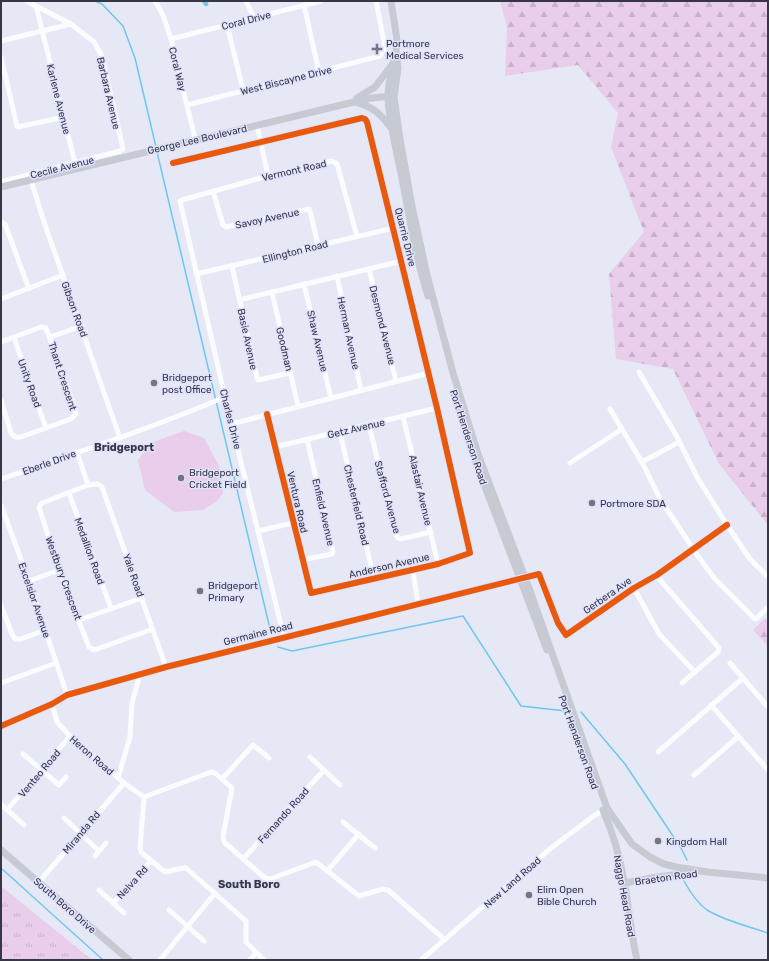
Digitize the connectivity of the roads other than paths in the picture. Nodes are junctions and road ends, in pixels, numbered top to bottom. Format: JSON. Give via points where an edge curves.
{"nodes":[{"id":1,"x":27,"y":1,"type":"edge"},
{"id":2,"x":154,"y":1,"type":"edge"},
{"id":3,"x":246,"y":1,"type":"edge"},
{"id":4,"x":321,"y":1,"type":"edge"},
{"id":5,"x":376,"y":1,"type":"edge"},
{"id":6,"x":391,"y":1,"type":"edge"},
{"id":7,"x":304,"y":5,"type":"junction"},
{"id":8,"x":36,"y":6,"type":"junction"},
{"id":9,"x":254,"y":18,"type":"junction"},
{"id":10,"x":70,"y":24,"type":"junction"},
{"id":11,"x":227,"y":25,"type":"junction"},
{"id":12,"x":42,"y":31,"type":"junction"},
{"id":13,"x":171,"y":39,"type":"junction"},
{"id":14,"x":1,"y":41,"type":"edge"},
{"id":15,"x":396,"y":52,"type":"junction"},
{"id":16,"x":1,"y":57,"type":"edge"},
{"id":17,"x":392,"y":64,"type":"junction"},
{"id":18,"x":319,"y":72,"type":"junction"},
{"id":19,"x":244,"y":90,"type":"junction"},
{"id":20,"x":391,"y":97,"type":"junction"},
{"id":21,"x":351,"y":102,"type":"junction"},
{"id":22,"x":187,"y":105,"type":"junction"},
{"id":23,"x":64,"y":117,"type":"junction"},
{"id":24,"x":257,"y":125,"type":"junction"},
{"id":25,"x":393,"y":129,"type":"junction"},
{"id":26,"x":195,"y":139,"type":"junction"},
{"id":27,"x":261,"y":143,"type":"junction"},
{"id":28,"x":122,"y":150,"type":"joint"},
{"id":29,"x":173,"y":163,"type":"dead end"},
{"id":30,"x":76,"y":166,"type":"junction"},
{"id":31,"x":268,"y":176,"type":"junction"},
{"id":32,"x":31,"y":180,"type":"junction"},
{"id":33,"x":1,"y":182,"type":"edge"},
{"id":34,"x":1,"y":187,"type":"edge"},
{"id":35,"x":213,"y":191,"type":"junction"},
{"id":36,"x":180,"y":201,"type":"joint"},
{"id":37,"x":1,"y":222,"type":"edge"},
{"id":38,"x":394,"y":228,"type":"junction"},
{"id":39,"x":357,"y":236,"type":"junction"},
{"id":40,"x":318,"y":245,"type":"junction"},
{"id":41,"x":402,"y":261,"type":"junction"},
{"id":42,"x":232,"y":266,"type":"junction"},
{"id":43,"x":369,"y":269,"type":"junction"},
{"id":44,"x":196,"y":274,"type":"junction"},
{"id":45,"x":63,"y":275,"type":"junction"},
{"id":46,"x":337,"y":276,"type":"junction"},
{"id":47,"x":304,"y":284,"type":"junction"},
{"id":48,"x":29,"y":288,"type":"junction"},
{"id":49,"x":272,"y":292,"type":"junction"},
{"id":50,"x":1,"y":299,"type":"edge"},
{"id":51,"x":239,"y":300,"type":"junction"},
{"id":52,"x":82,"y":326,"type":"junction"},
{"id":53,"x":14,"y":338,"type":"junction"},
{"id":54,"x":50,"y":338,"type":"junction"},
{"id":55,"x":1,"y":342,"type":"edge"},
{"id":56,"x":639,"y":372,"type":"dead end"},
{"id":57,"x":290,"y":373,"type":"junction"},
{"id":58,"x":429,"y":373,"type":"junction"},
{"id":59,"x":396,"y":381,"type":"junction"},
{"id":60,"x":362,"y":390,"type":"junction"},
{"id":61,"x":225,"y":397,"type":"junction"},
{"id":62,"x":332,"y":398,"type":"junction"},
{"id":63,"x":1,"y":400,"type":"edge"},
{"id":64,"x":298,"y":406,"type":"junction"},
{"id":65,"x":437,"y":408,"type":"junction"},
{"id":66,"x":610,"y":409,"type":"dead end"},
{"id":67,"x":267,"y":414,"type":"junction"},
{"id":68,"x":403,"y":416,"type":"junction"},
{"id":69,"x":232,"y":424,"type":"junction"},
{"id":70,"x":369,"y":425,"type":"junction"},
{"id":71,"x":46,"y":428,"type":"junction"},
{"id":72,"x":622,"y":429,"type":"junction"},
{"id":73,"x":340,"y":432,"type":"junction"},
{"id":74,"x":120,"y":438,"type":"junction"},
{"id":75,"x":308,"y":439,"type":"junction"},
{"id":76,"x":680,"y":442,"type":"junction"},
{"id":77,"x":275,"y":447,"type":"junction"},
{"id":78,"x":77,"y":452,"type":"junction"},
{"id":79,"x":642,"y":462,"type":"junction"},
{"id":80,"x":570,"y":463,"type":"dead end"},
{"id":81,"x":1,"y":479,"type":"edge"},
{"id":82,"x":88,"y":485,"type":"junction"},
{"id":83,"x":100,"y":485,"type":"joint"},
{"id":84,"x":69,"y":493,"type":"junction"},
{"id":85,"x":1,"y":505,"type":"edge"},
{"id":86,"x":3,"y":517,"type":"edge"},
{"id":87,"x":293,"y":523,"type":"junction"},
{"id":88,"x":727,"y":525,"type":"junction"},
{"id":89,"x":258,"y":531,"type":"junction"},
{"id":90,"x":430,"y":532,"type":"junction"},
{"id":91,"x":693,"y":549,"type":"junction"},
{"id":92,"x":470,"y":553,"type":"joint"},
{"id":93,"x":302,"y":560,"type":"junction"},
{"id":94,"x":438,"y":564,"type":"junction"},
{"id":95,"x":60,"y":570,"type":"junction"},
{"id":96,"x":412,"y":570,"type":"junction"},
{"id":97,"x":657,"y":575,"type":"junction"},
{"id":98,"x":768,"y":578,"type":"edge"},
{"id":99,"x":374,"y":579,"type":"junction"},
{"id":100,"x":523,"y":579,"type":"junction"},
{"id":101,"x":28,"y":581,"type":"junction"},
{"id":102,"x":634,"y":588,"type":"junction"},
{"id":103,"x":311,"y":593,"type":"joint"},
{"id":104,"x":142,"y":598,"type":"junction"},
{"id":105,"x":418,"y":604,"type":"junction"},
{"id":106,"x":1,"y":605,"type":"edge"},
{"id":107,"x":768,"y":607,"type":"edge"},
{"id":108,"x":111,"y":608,"type":"junction"},
{"id":109,"x":79,"y":620,"type":"junction"},
{"id":110,"x":153,"y":629,"type":"junction"},
{"id":111,"x":45,"y":630,"type":"junction"},
{"id":112,"x":284,"y":637,"type":"junction"},
{"id":113,"x":56,"y":663,"type":"junction"},
{"id":114,"x":730,"y":663,"type":"dead end"},
{"id":115,"x":166,"y":666,"type":"junction"},
{"id":116,"x":695,"y":672,"type":"junction"},
{"id":117,"x":140,"y":674,"type":"junction"},
{"id":118,"x":743,"y":678,"type":"junction"},
{"id":119,"x":1,"y":683,"type":"edge"},
{"id":120,"x":682,"y":683,"type":"dead end"},
{"id":121,"x":67,"y":695,"type":"junction"},
{"id":122,"x":52,"y":704,"type":"junction"},
{"id":123,"x":711,"y":705,"type":"junction"},
{"id":124,"x":768,"y":707,"type":"edge"},
{"id":125,"x":1,"y":726,"type":"edge"},
{"id":126,"x":70,"y":736,"type":"junction"},
{"id":127,"x":738,"y":737,"type":"junction"},
{"id":128,"x":658,"y":752,"type":"dead end"},
{"id":129,"x":23,"y":754,"type":"dead end"},
{"id":130,"x":310,"y":757,"type":"dead end"},
{"id":131,"x":269,"y":758,"type":"dead end"},
{"id":132,"x":41,"y":770,"type":"junction"},
{"id":133,"x":324,"y":770,"type":"junction"},
{"id":134,"x":768,"y":770,"type":"edge"},
{"id":135,"x":694,"y":775,"type":"dead end"},
{"id":136,"x":66,"y":777,"type":"dead end"},
{"id":137,"x":118,"y":778,"type":"junction"},
{"id":138,"x":222,"y":779,"type":"junction"},
{"id":139,"x":124,"y":783,"type":"junction"},
{"id":140,"x":340,"y":785,"type":"dead end"},
{"id":141,"x":144,"y":797,"type":"junction"},
{"id":142,"x":1,"y":804,"type":"edge"},
{"id":143,"x":605,"y":809,"type":"junction"},
{"id":144,"x":7,"y":810,"type":"junction"},
{"id":145,"x":64,"y":818,"type":"dead end"},
{"id":146,"x":343,"y":822,"type":"dead end"},
{"id":147,"x":24,"y":825,"type":"dead end"},
{"id":148,"x":80,"y":833,"type":"junction"},
{"id":149,"x":359,"y":834,"type":"junction"},
{"id":150,"x":106,"y":843,"type":"dead end"},
{"id":151,"x":632,"y":844,"type":"junction"},
{"id":152,"x":375,"y":848,"type":"dead end"},
{"id":153,"x":1,"y":850,"type":"edge"},
{"id":154,"x":99,"y":851,"type":"junction"},
{"id":155,"x":618,"y":852,"type":"junction"},
{"id":156,"x":95,"y":856,"type":"dead end"},
{"id":157,"x":243,"y":859,"type":"junction"},
{"id":158,"x":655,"y":860,"type":"junction"},
{"id":159,"x":151,"y":861,"type":"junction"},
{"id":160,"x":327,"y":871,"type":"junction"},
{"id":161,"x":707,"y":872,"type":"junction"},
{"id":162,"x":657,"y":877,"type":"junction"},
{"id":163,"x":768,"y":878,"type":"edge"},
{"id":164,"x":39,"y":882,"type":"junction"},
{"id":165,"x":625,"y":883,"type":"junction"},
{"id":166,"x":98,"y":890,"type":"dead end"},
{"id":167,"x":215,"y":893,"type":"junction"},
{"id":168,"x":113,"y":903,"type":"junction"},
{"id":169,"x":169,"y":910,"type":"dead end"},
{"id":170,"x":124,"y":913,"type":"dead end"},
{"id":171,"x":187,"y":926,"type":"junction"},
{"id":172,"x":444,"y":939,"type":"junction"},
{"id":173,"x":204,"y":941,"type":"dead end"},
{"id":174,"x":256,"y":953,"type":"junction"},
{"id":175,"x":129,"y":960,"type":"edge"},
{"id":176,"x":160,"y":960,"type":"edge"},
{"id":177,"x":250,"y":960,"type":"edge"},
{"id":178,"x":264,"y":960,"type":"edge"},
{"id":179,"x":421,"y":960,"type":"edge"},
{"id":180,"x":637,"y":960,"type":"edge"}],
"edges":[{"from":1,"to":8,"type":"street","name":"Barbara Avenue"},
{"from":2,"to":13,"type":"street","name":"Coral Way","via":[[163,15]]},
{"from":3,"to":9,"type":"street"},
{"from":4,"to":7,"type":"street","name":"Coral Drive"},
{"from":5,"to":18,"type":"street","name":"West Biscayne Drive","via":[[385,47],[383,53],[377,57]]},
{"from":6,"to":15,"type":"main road","name":"Port Henderson Road","via":[[397,40]]},
{"from":7,"to":9,"type":"street","name":"Coral Drive"},
{"from":7,"to":18,"type":"street"},
{"from":8,"to":10,"type":"street","name":"Barbara Avenue"},
{"from":8,"to":12,"type":"street","name":"Karlene Avenue"},
{"from":9,"to":11,"type":"street","name":"Coral Drive"},
{"from":10,"to":12,"type":"street"},
{"from":10,"to":28,"type":"street","name":"Barbara Avenue","via":[[94,42],[102,56]]},
{"from":11,"to":13,"type":"street","name":"Coral Drive"},
{"from":11,"to":19,"type":"street"},
{"from":12,"to":14,"type":"street"},
{"from":12,"to":23,"type":"street","name":"Karlene Avenue"},
{"from":13,"to":22,"type":"street","name":"Coral Way"},
{"from":15,"to":17,"type":"main road","name":"Port Henderson Road"},
{"from":15,"to":20,"type":"main road","name":"Port Henderson Road","via":[[398,68]]},
{"from":16,"to":23,"type":"street","via":[[17,126],[20,128]]},
{"from":17,"to":20,"type":"main road","name":"Port Henderson Road"},
{"from":17,"to":21,"type":"main road","via":[[375,87]]},
{"from":18,"to":19,"type":"street","name":"West Biscayne Drive"},
{"from":19,"to":22,"type":"street","name":"West Biscayne Drive"},
{"from":20,"to":21,"type":"main road","name":"George Lee Boulevard"},
{"from":20,"to":25,"type":"main road","name":"Port Henderson Road"},
{"from":20,"to":100,"type":"main road","name":"Port Henderson Road","via":[[427,275],[453,373],[478,454]]},
{"from":21,"to":24,"type":"main road","name":"George Lee Boulevard"},
{"from":21,"to":25,"type":"main road","via":[[374,108]]},
{"from":22,"to":26,"type":"street","name":"Coral Way"},
{"from":23,"to":30,"type":"street","name":"Karlene Avenue"},
{"from":24,"to":26,"type":"main road","name":"George Lee Boulevard"},
{"from":24,"to":27,"type":"street"},
{"from":25,"to":100,"type":"main road","name":"Port Henderson Road","via":[[422,276],[461,420]]},
{"from":26,"to":30,"type":"main road","name":"George Lee Boulevard"},
{"from":27,"to":29,"type":"street","name":"Quarrie Drive"},
{"from":27,"to":31,"type":"street"},
{"from":27,"to":38,"type":"street","name":"Quarrie Drive","via":[[366,119]]},
{"from":28,"to":30,"type":"street","name":"Cecile Avenue"},
{"from":30,"to":32,"type":"main road","name":"George Lee Boulevard"},
{"from":30,"to":33,"type":"street","name":"Cecile Avenue"},
{"from":31,"to":35,"type":"street","name":"Vermont Road"},
{"from":31,"to":39,"type":"street","name":"Vermont Road","via":[[335,162]]},
{"from":32,"to":34,"type":"main road","name":"George Lee Boulevard"},
{"from":32,"to":45,"type":"street","name":"Gibson Road"},
{"from":35,"to":36,"type":"street","name":"Vermont Road"},
{"from":35,"to":40,"type":"street","name":"Savoy Avenue","via":[[223,225],[226,226],[309,209]]},
{"from":36,"to":44,"type":"street","name":"Charles Drive"},
{"from":37,"to":48,"type":"street","via":[[5,224]]},
{"from":38,"to":39,"type":"street","name":"Ellington Road"},
{"from":38,"to":41,"type":"street","name":"Quarrie Drive"},
{"from":39,"to":40,"type":"street","name":"Ellington Road"},
{"from":40,"to":42,"type":"street","name":"Ellington Road"},
{"from":41,"to":43,"type":"street"},
{"from":41,"to":58,"type":"street","name":"Quarrie Drive"},
{"from":42,"to":44,"type":"street","name":"Ellington Road"},
{"from":42,"to":51,"type":"street","name":"Basie Avenue"},
{"from":43,"to":46,"type":"street"},
{"from":43,"to":59,"type":"street","name":"Desmond Avenue"},
{"from":44,"to":61,"type":"street","name":"Charles Drive"},
{"from":45,"to":48,"type":"street"},
{"from":45,"to":52,"type":"street","name":"Gibson Road"},
{"from":46,"to":47,"type":"street"},
{"from":46,"to":60,"type":"street","name":"Herman Avenue"},
{"from":47,"to":49,"type":"street"},
{"from":47,"to":62,"type":"street","name":"Shaw Avenue"},
{"from":48,"to":50,"type":"street"},
{"from":49,"to":51,"type":"street"},
{"from":49,"to":57,"type":"street","name":"Goodman"},
{"from":51,"to":57,"type":"street","name":"Basie Avenue","via":[[257,379]]},
{"from":52,"to":54,"type":"street"},
{"from":52,"to":74,"type":"street","name":"Gibson Road"},
{"from":53,"to":54,"type":"street","name":"Thant Crescent","via":[[43,327]]},
{"from":53,"to":55,"type":"street","name":"Thant Crescent"},
{"from":53,"to":71,"type":"street","name":"Unity Road"},
{"from":54,"to":71,"type":"street","name":"Thant Crescent","via":[[76,414],[72,419]]},
{"from":56,"to":76,"type":"street"},
{"from":57,"to":64,"type":"street","name":"Goodman"},
{"from":58,"to":59,"type":"street"},
{"from":58,"to":65,"type":"street","name":"Quarrie Drive"},
{"from":59,"to":60,"type":"street"},
{"from":60,"to":62,"type":"street"},
{"from":61,"to":69,"type":"street","name":"Charles Drive"},
{"from":61,"to":74,"type":"street","name":"Eberle Drive"},
{"from":62,"to":64,"type":"street"},
{"from":63,"to":71,"type":"street","name":"Thant Crescent","via":[[10,433],[15,437]]},
{"from":64,"to":67,"type":"street"},
{"from":65,"to":68,"type":"street","name":"Getz Avenue"},
{"from":65,"to":92,"type":"street","name":"Quarrie Drive"},
{"from":66,"to":72,"type":"street"},
{"from":67,"to":69,"type":"street"},
{"from":67,"to":77,"type":"street","name":"Ventura Road"},
{"from":68,"to":70,"type":"street","name":"Getz Avenue"},
{"from":68,"to":90,"type":"street","name":"Alastair Avenue"},
{"from":69,"to":89,"type":"street","name":"Charles Drive"},
{"from":70,"to":73,"type":"street","name":"Getz Avenue"},
{"from":70,"to":90,"type":"street","name":"Stafford Avenue","via":[[396,535],[401,539]]},
{"from":72,"to":79,"type":"street"},
{"from":72,"to":80,"type":"street"},
{"from":73,"to":75,"type":"street","name":"Getz Avenue"},
{"from":73,"to":99,"type":"street","name":"Chesterfield Road"},
{"from":74,"to":78,"type":"street","name":"Eberle Drive"},
{"from":75,"to":77,"type":"street","name":"Getz Avenue"},
{"from":75,"to":93,"type":"street","name":"Enfield Avenue","via":[[333,552]]},
{"from":76,"to":79,"type":"street"},
{"from":76,"to":88,"type":"street","via":[[697,478]]},
{"from":77,"to":87,"type":"street","name":"Ventura Road"},
{"from":78,"to":81,"type":"street","name":"Eberle Drive"},
{"from":78,"to":82,"type":"street"},
{"from":79,"to":91,"type":"street","via":[[660,499]]},
{"from":82,"to":83,"type":"street","name":"Westbury Crescent"},
{"from":82,"to":84,"type":"street","name":"Westbury Crescent"},
{"from":83,"to":104,"type":"street","name":"Yale Road"},
{"from":84,"to":95,"type":"street","name":"Westbury Crescent","via":[[42,503],[39,507]]},
{"from":84,"to":108,"type":"street","name":"Medallion Road"},
{"from":85,"to":86,"type":"street","name":"Excelsior Avenue"},
{"from":86,"to":101,"type":"street","name":"Excelsior Avenue"},
{"from":87,"to":89,"type":"street"},
{"from":87,"to":93,"type":"street","name":"Ventura Road"},
{"from":88,"to":91,"type":"street","name":"Gerbera Ave"},
{"from":88,"to":98,"type":"street","via":[[750,559]]},
{"from":89,"to":112,"type":"street","name":"Charles Drive"},
{"from":90,"to":94,"type":"street","name":"Alastair Avenue"},
{"from":91,"to":97,"type":"street","name":"Gerbera Ave"},
{"from":91,"to":107,"type":"street","via":[[715,579],[754,618]]},
{"from":92,"to":94,"type":"street","name":"Anderson Avenue"},
{"from":93,"to":103,"type":"street","name":"Ventura Road"},
{"from":94,"to":96,"type":"street","name":"Anderson Avenue"},
{"from":95,"to":101,"type":"street"},
{"from":95,"to":109,"type":"street","name":"Westbury Crescent"},
{"from":96,"to":99,"type":"street","name":"Anderson Avenue"},
{"from":96,"to":105,"type":"street"},
{"from":97,"to":102,"type":"street","name":"Gerbera Ave"},
{"from":97,"to":116,"type":"street","via":[[719,650]]},
{"from":99,"to":103,"type":"street","name":"Anderson Avenue"},
{"from":100,"to":102,"type":"street","name":"Gerbera Ave","via":[[539,574],[558,623],[566,635]]},
{"from":100,"to":105,"type":"street","name":"Germaine Road"},
{"from":100,"to":143,"type":"main road","name":"Port Henderson Road"},
{"from":101,"to":111,"type":"street","name":"Excelsior Avenue"},
{"from":102,"to":116,"type":"street","name":"Gerbera Ave","via":[[659,634]]},
{"from":104,"to":108,"type":"street"},
{"from":104,"to":110,"type":"street","name":"Yale Road"},
{"from":105,"to":112,"type":"street","name":"Germaine Road"},
{"from":106,"to":111,"type":"street","via":[[15,639]]},
{"from":108,"to":109,"type":"street"},
{"from":109,"to":110,"type":"street","name":"Westbury Crescent","via":[[89,647],[94,650]]},
{"from":110,"to":115,"type":"street","name":"Yale Road"},
{"from":111,"to":113,"type":"street","name":"Excelsior Avenue"},
{"from":112,"to":115,"type":"street","name":"Germaine Road"},
{"from":113,"to":119,"type":"street"},
{"from":113,"to":121,"type":"street","name":"Excelsior Avenue"},
{"from":114,"to":118,"type":"street"},
{"from":115,"to":117,"type":"street","name":"Germaine Road"},
{"from":116,"to":120,"type":"street"},
{"from":117,"to":121,"type":"street","name":"Germaine Road"},
{"from":117,"to":137,"type":"street","via":[[132,704],[130,738]]},
{"from":118,"to":123,"type":"street"},
{"from":118,"to":124,"type":"street"},
{"from":121,"to":122,"type":"street","name":"Germaine Road"},
{"from":122,"to":125,"type":"street","name":"Germaine Road"},
{"from":122,"to":126,"type":"street","name":"Heron Road","via":[[57,722]]},
{"from":123,"to":127,"type":"street"},
{"from":123,"to":128,"type":"street"},
{"from":126,"to":132,"type":"street","name":"Venteo Road"},
{"from":126,"to":137,"type":"street","name":"Heron Road"},
{"from":127,"to":134,"type":"street"},
{"from":127,"to":135,"type":"street"},
{"from":129,"to":132,"type":"street"},
{"from":130,"to":133,"type":"street"},
{"from":131,"to":138,"type":"street","via":[[253,745]]},
{"from":132,"to":136,"type":"street","via":[[59,785]]},
{"from":132,"to":144,"type":"street","name":"Venteo Road"},
{"from":133,"to":140,"type":"street"},
{"from":133,"to":157,"type":"street","name":"Fernando Road"},
{"from":137,"to":139,"type":"street","name":"Heron Road"},
{"from":138,"to":141,"type":"street","via":[[211,772]]},
{"from":138,"to":157,"type":"street","via":[[232,788],[223,840]]},
{"from":139,"to":141,"type":"street","name":"Heron Road"},
{"from":139,"to":148,"type":"street","name":"Miranda Rd"},
{"from":141,"to":159,"type":"street","via":[[140,850]]},
{"from":142,"to":144,"type":"street"},
{"from":143,"to":151,"type":"main road","name":"Braeton Road"},
{"from":143,"to":155,"type":"main road","name":"Naggo Head Road"},
{"from":143,"to":172,"type":"street","name":"New Land Road","via":[[551,848]]},
{"from":144,"to":147,"type":"street"},
{"from":145,"to":148,"type":"street"},
{"from":146,"to":149,"type":"street"},
{"from":148,"to":154,"type":"street"},
{"from":148,"to":164,"type":"street","name":"Miranda Rd"},
{"from":149,"to":152,"type":"street"},
{"from":149,"to":160,"type":"street"},
{"from":150,"to":154,"type":"street"},
{"from":151,"to":155,"type":"main road","via":[[624,844]]},
{"from":151,"to":158,"type":"main road","name":"Braeton Road"},
{"from":153,"to":164,"type":"main road","name":"South Boro Drive"},
{"from":154,"to":156,"type":"street"},
{"from":155,"to":165,"type":"main road","name":"Naggo Head Road"},
{"from":157,"to":160,"type":"street","via":[[268,879],[314,862]]},
{"from":158,"to":161,"type":"main road","name":"Braeton Road","via":[[676,867]]},
{"from":158,"to":162,"type":"main road","via":[[662,870]]},
{"from":159,"to":167,"type":"street","via":[[165,872],[186,868]]},
{"from":159,"to":168,"type":"street","name":"Nelva Rd"},
{"from":160,"to":172,"type":"street","via":[[359,896],[388,890]]},
{"from":161,"to":162,"type":"main road","name":"Braeton Road"},
{"from":161,"to":163,"type":"main road","name":"Braeton Road"},
{"from":162,"to":165,"type":"main road","name":"Braeton Road"},
{"from":164,"to":175,"type":"main road","name":"South Boro Drive"},
{"from":165,"to":180,"type":"main road","name":"Naggo Head Road","via":[[631,935]]},
{"from":166,"to":168,"type":"street"},
{"from":167,"to":171,"type":"street"},
{"from":167,"to":174,"type":"street","via":[[246,921],[246,942]]},
{"from":168,"to":170,"type":"street"},
{"from":169,"to":171,"type":"street"},
{"from":171,"to":173,"type":"street"},
{"from":171,"to":176,"type":"street"},
{"from":172,"to":179,"type":"street","name":"New Land Road"},
{"from":174,"to":177,"type":"street"},
{"from":174,"to":178,"type":"street"}]}
